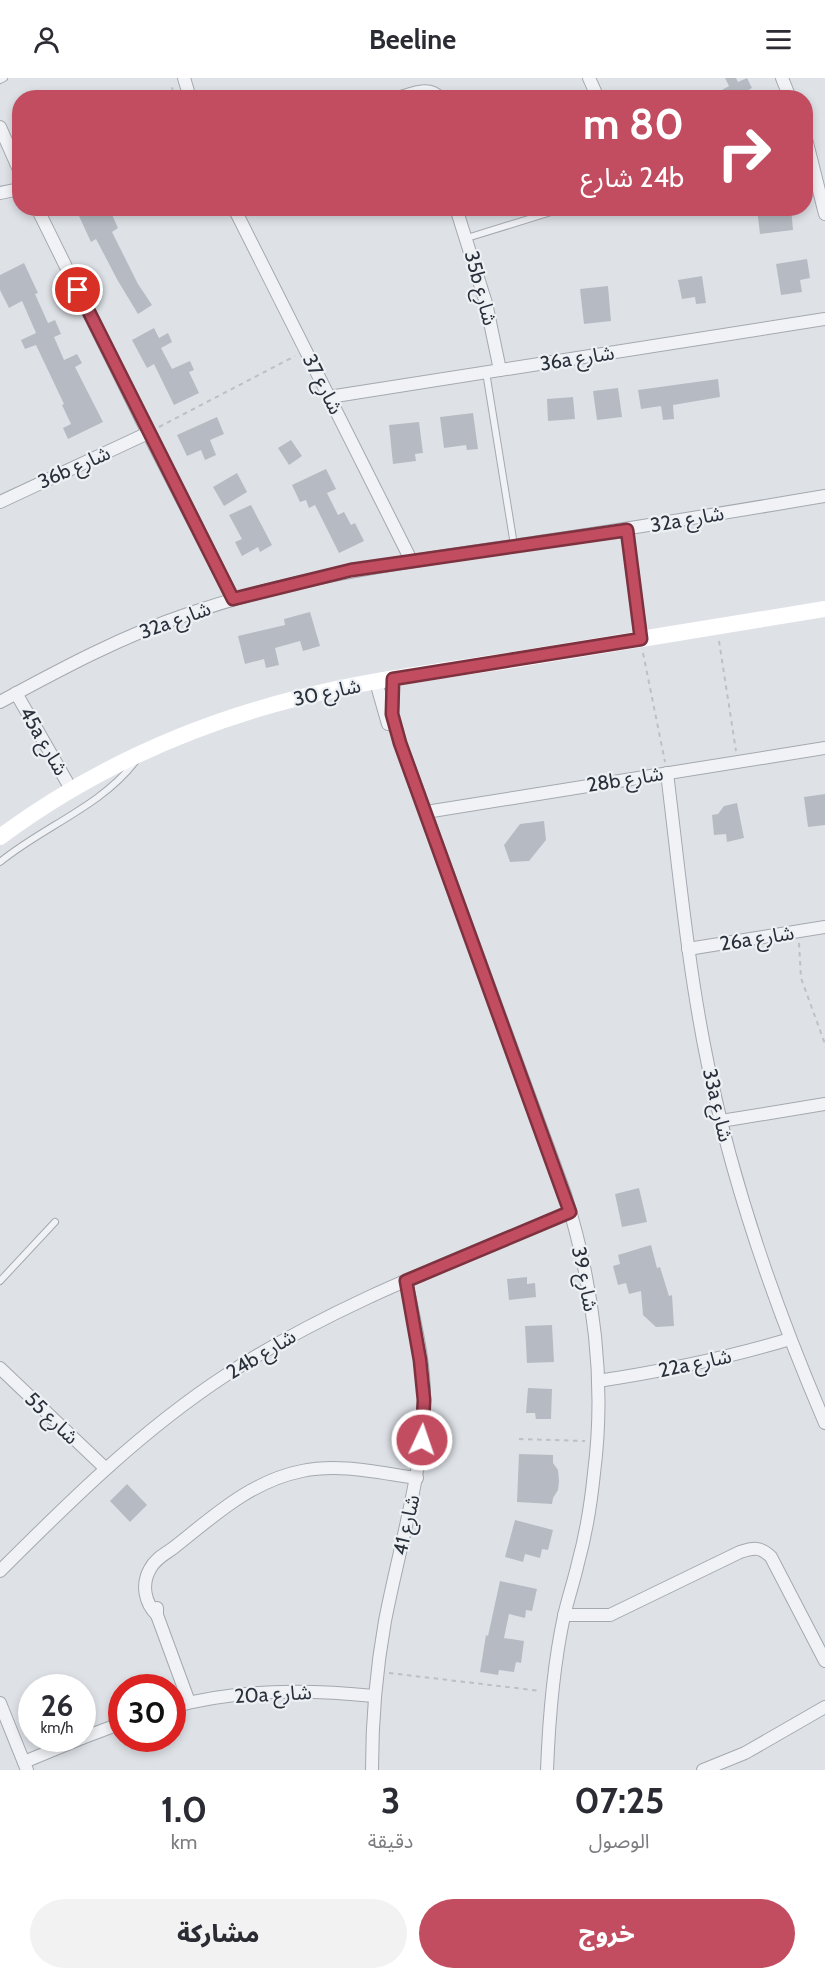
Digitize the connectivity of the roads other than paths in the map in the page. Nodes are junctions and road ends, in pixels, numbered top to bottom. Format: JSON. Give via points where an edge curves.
{"nodes":[{"id":1,"x":0,"y":128,"type":"edge"},
{"id":2,"x":12,"y":154,"type":"edge"},
{"id":3,"x":813,"y":167,"type":"edge"},
{"id":4,"x":825,"y":214,"type":"edge"},
{"id":5,"x":41,"y":216,"type":"edge"},
{"id":6,"x":238,"y":216,"type":"edge"},
{"id":7,"x":459,"y":216,"type":"edge"},
{"id":8,"x":538,"y":216,"type":"edge"},
{"id":9,"x":467,"y":238,"type":"junction"},
{"id":10,"x":825,"y":319,"type":"edge"},
{"id":11,"x":500,"y":370,"type":"junction"},
{"id":12,"x":486,"y":372,"type":"junction"},
{"id":13,"x":329,"y":397,"type":"junction"},
{"id":14,"x":148,"y":433,"type":"junction"},
{"id":15,"x":825,"y":496,"type":"edge"},
{"id":16,"x":0,"y":502,"type":"edge"},
{"id":17,"x":627,"y":530,"type":"junction"},
{"id":18,"x":514,"y":546,"type":"junction"},
{"id":19,"x":411,"y":560,"type":"junction"},
{"id":20,"x":233,"y":599,"type":"junction"},
{"id":21,"x":825,"y":609,"type":"edge"},
{"id":22,"x":641,"y":639,"type":"junction"},
{"id":23,"x":393,"y":679,"type":"junction"},
{"id":24,"x":376,"y":682,"type":"junction"},
{"id":25,"x":16,"y":693,"type":"junction"},
{"id":26,"x":0,"y":702,"type":"edge"},
{"id":27,"x":400,"y":743,"type":"junction"},
{"id":28,"x":825,"y":748,"type":"edge"},
{"id":29,"x":142,"y":752,"type":"junction"},
{"id":30,"x":667,"y":773,"type":"junction"},
{"id":31,"x":71,"y":789,"type":"junction"},
{"id":32,"x":426,"y":812,"type":"junction"},
{"id":33,"x":0,"y":837,"type":"edge"},
{"id":34,"x":0,"y":862,"type":"edge"},
{"id":35,"x":825,"y":927,"type":"edge"},
{"id":36,"x":688,"y":949,"type":"junction"},
{"id":37,"x":825,"y":1104,"type":"edge"},
{"id":38,"x":721,"y":1121,"type":"junction"},
{"id":39,"x":570,"y":1212,"type":"junction"},
{"id":40,"x":55,"y":1222,"type":"dead end"},
{"id":41,"x":0,"y":1281,"type":"edge"},
{"id":42,"x":406,"y":1281,"type":"junction"},
{"id":43,"x":790,"y":1339,"type":"junction"},
{"id":44,"x":0,"y":1368,"type":"edge"},
{"id":45,"x":598,"y":1380,"type":"junction"},
{"id":46,"x":825,"y":1423,"type":"edge"},
{"id":47,"x":105,"y":1468,"type":"junction"},
{"id":48,"x":417,"y":1478,"type":"junction"},
{"id":49,"x":0,"y":1571,"type":"edge"},
{"id":50,"x":564,"y":1615,"type":"junction"},
{"id":51,"x":825,"y":1661,"type":"edge"},
{"id":52,"x":374,"y":1696,"type":"junction"},
{"id":53,"x":189,"y":1702,"type":"junction"},
{"id":54,"x":0,"y":1703,"type":"edge"},
{"id":55,"x":186,"y":1703,"type":"edge"},
{"id":56,"x":825,"y":1707,"type":"edge"},
{"id":57,"x":54,"y":1752,"type":"edge"},
{"id":58,"x":26,"y":1766,"type":"edge"},
{"id":59,"x":372,"y":1770,"type":"edge"},
{"id":60,"x":548,"y":1770,"type":"edge"},
{"id":61,"x":704,"y":1770,"type":"edge"}],
"edges":[{"from":1,"to":2,"type":"street"},
{"from":3,"to":4,"type":"street"},
{"from":5,"to":14,"type":"street"},
{"from":6,"to":13,"type":"street","name":"شارع 37"},
{"from":7,"to":9,"type":"street","name":"35b شارع"},
{"from":8,"to":9,"type":"lane"},
{"from":9,"to":11,"type":"street","name":"35b شارع"},
{"from":10,"to":11,"type":"street","name":"36a شارع"},
{"from":11,"to":12,"type":"street","name":"36a شارع"},
{"from":12,"to":13,"type":"street","name":"36a شارع"},
{"from":12,"to":18,"type":"lane"},
{"from":13,"to":19,"type":"street","name":"شارع 37"},
{"from":14,"to":16,"type":"street","name":"36b شارع"},
{"from":14,"to":20,"type":"street"},
{"from":15,"to":17,"type":"street","name":"32a شارع"},
{"from":17,"to":18,"type":"street","name":"32a شارع"},
{"from":17,"to":22,"type":"street"},
{"from":18,"to":19,"type":"street","name":"32a شارع"},
{"from":19,"to":20,"type":"street","name":"32a شارع","via":[[351,570]]},
{"from":20,"to":25,"type":"street","name":"32a شارع","via":[[132,635]]},
{"from":21,"to":22,"type":"street","name":"شارع 30"},
{"from":22,"to":23,"type":"street","name":"شارع 30"},
{"from":23,"to":24,"type":"street","name":"شارع 30"},
{"from":23,"to":27,"type":"street","name":"شارع 39","via":[[392,714]]},
{"from":24,"to":27,"type":"street","name":"شارع 39","via":[[387,720]]},
{"from":24,"to":29,"type":"street","name":"شارع 30","via":[[258,709]]},
{"from":25,"to":26,"type":"street","name":"32a شارع"},
{"from":25,"to":31,"type":"street","name":"45a شارع"},
{"from":27,"to":32,"type":"street","name":"شارع 39"},
{"from":28,"to":30,"type":"street","name":"28b شارع"},
{"from":29,"to":31,"type":"street","name":"شارع 30"},
{"from":29,"to":34,"type":"lane","via":[[108,791]]},
{"from":30,"to":32,"type":"street","name":"28b شارع"},
{"from":30,"to":36,"type":"street","name":"33a شارع"},
{"from":31,"to":33,"type":"street","name":"شارع 30"},
{"from":32,"to":39,"type":"street","name":"شارع 39"},
{"from":35,"to":36,"type":"street","name":"26a شارع"},
{"from":36,"to":38,"type":"street","name":"33a شارع"},
{"from":37,"to":38,"type":"street"},
{"from":38,"to":43,"type":"street","name":"33a شارع","via":[[752,1231]]},
{"from":39,"to":42,"type":"street","name":"24b شارع"},
{"from":39,"to":45,"type":"street","name":"شارع 39","via":[[592,1312]]},
{"from":40,"to":41,"type":"lane"},
{"from":42,"to":47,"type":"street","name":"24b شارع","via":[[270,1348],[184,1404]]},
{"from":42,"to":48,"type":"street","name":"شارع 41","via":[[424,1400]]},
{"from":43,"to":45,"type":"street","name":"22a شارع","via":[[696,1364]]},
{"from":43,"to":46,"type":"street","name":"33a شارع"},
{"from":44,"to":47,"type":"street","name":"شارع 55"},
{"from":45,"to":50,"type":"street","name":"شارع 39","via":[[597,1442],[588,1517]]},
{"from":47,"to":49,"type":"street","name":"24b شارع"},
{"from":48,"to":52,"type":"street","name":"شارع 41","via":[[387,1611]]},
{"from":48,"to":53,"type":"street","via":[[327,1468],[282,1476],[241,1495],[168,1552],[154,1573],[152,1594]]},
{"from":50,"to":51,"type":"street","via":[[610,1615],[754,1547],[771,1557]]},
{"from":50,"to":60,"type":"street","name":"شارع 39","via":[[552,1692]]},
{"from":52,"to":53,"type":"street","name":"20a شارع","via":[[280,1691]]},
{"from":52,"to":59,"type":"street","name":"شارع 41"},
{"from":53,"to":55,"type":"street","name":"20a شارع"},
{"from":54,"to":58,"type":"street"},
{"from":56,"to":61,"type":"street"},
{"from":57,"to":58,"type":"street"}]}
